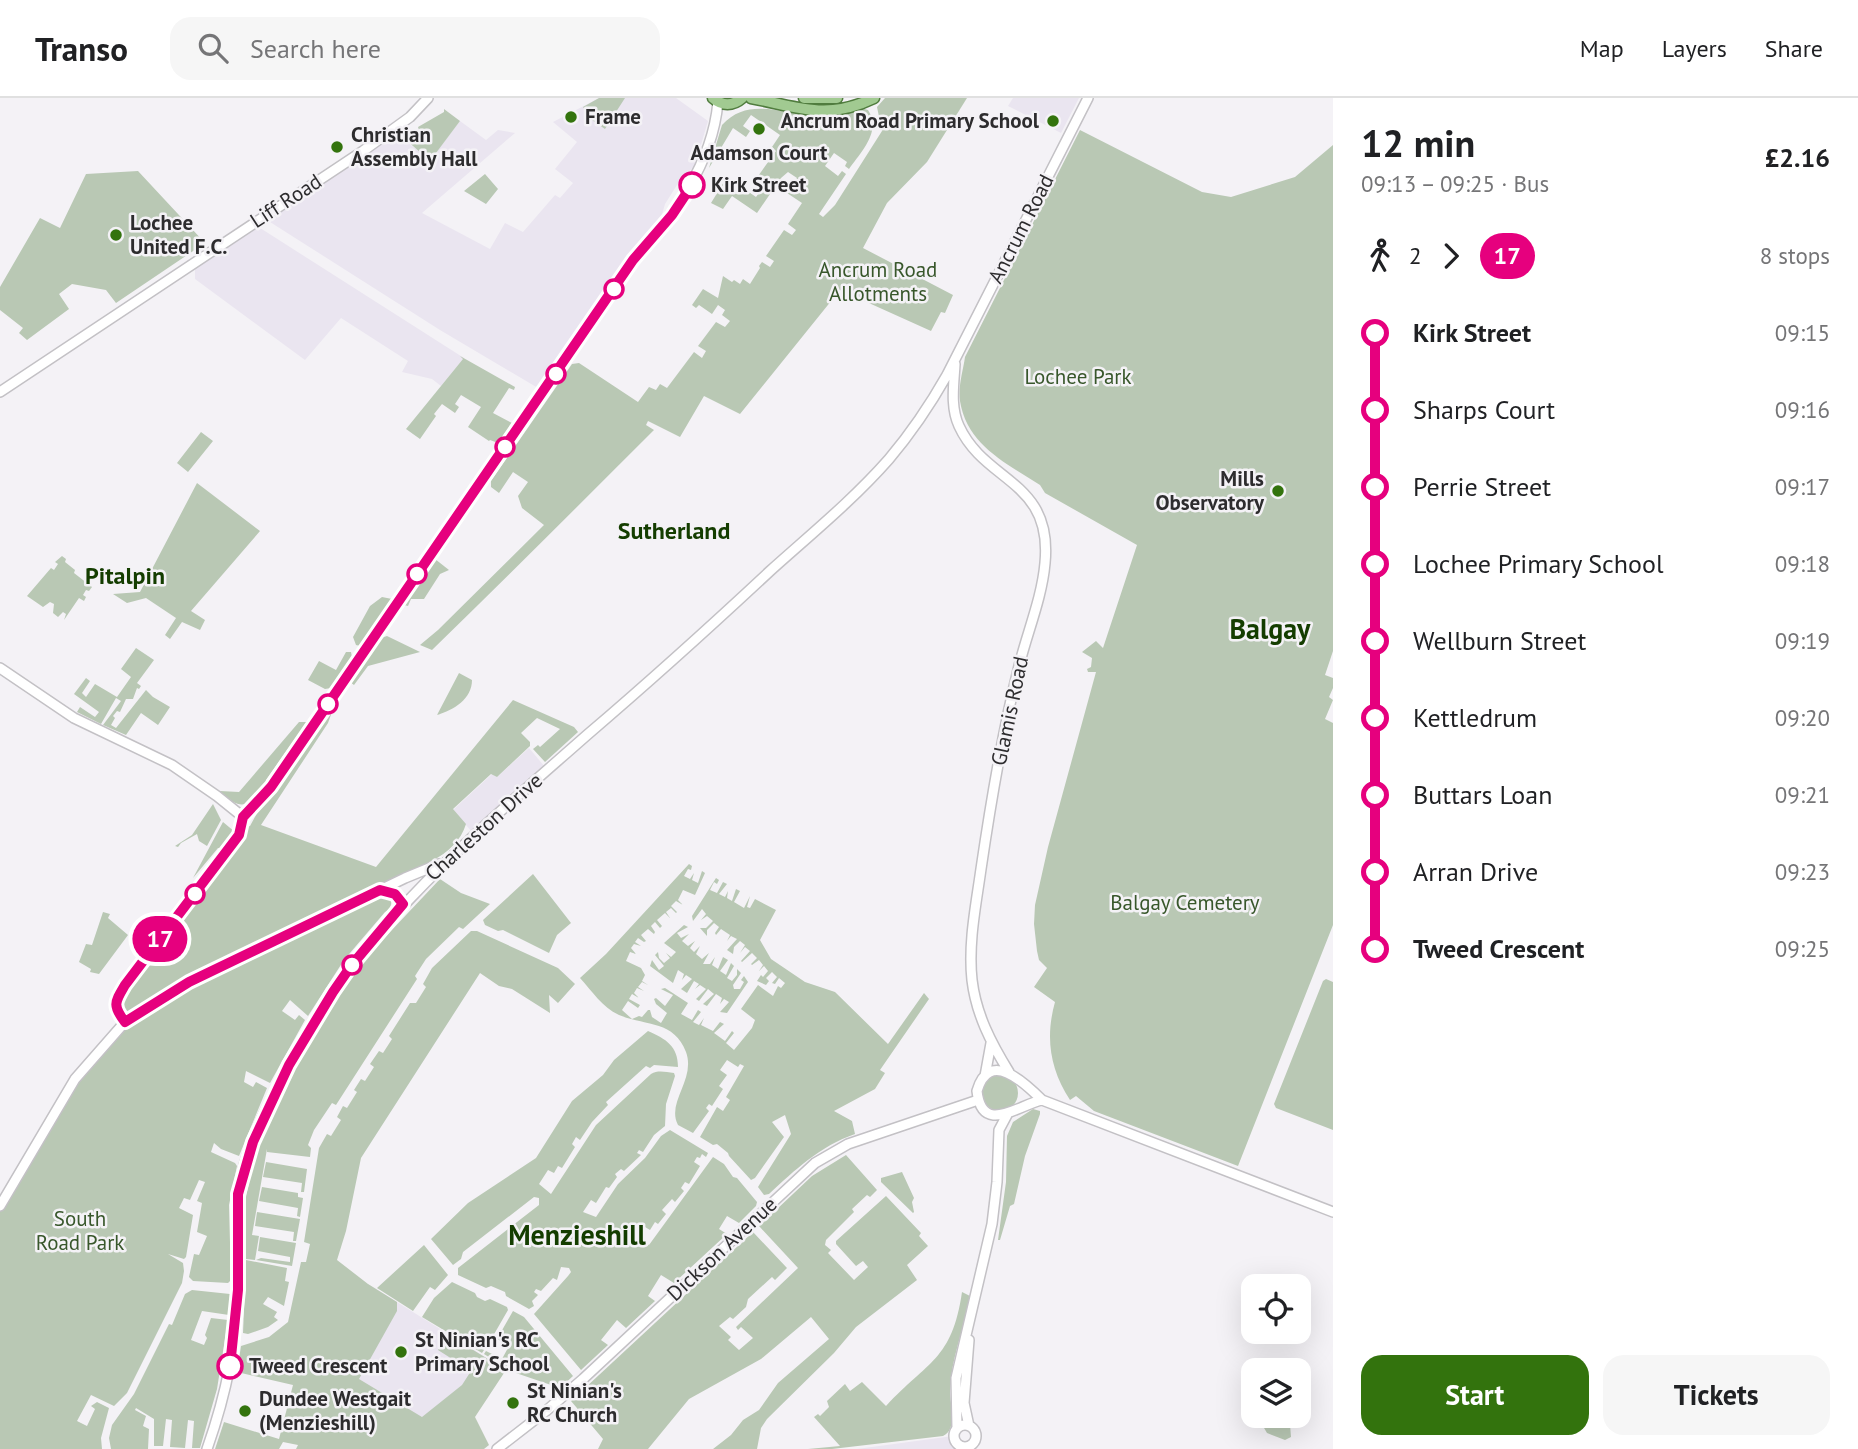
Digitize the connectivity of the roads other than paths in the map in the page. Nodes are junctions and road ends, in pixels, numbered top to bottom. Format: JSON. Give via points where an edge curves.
{"nodes":[{"id":1,"x":428,"y":98,"type":"edge"},
{"id":2,"x":742,"y":98,"type":"edge"},
{"id":3,"x":751,"y":98,"type":"edge"},
{"id":4,"x":804,"y":98,"type":"edge"},
{"id":5,"x":837,"y":98,"type":"edge"},
{"id":6,"x":874,"y":98,"type":"edge"},
{"id":7,"x":1088,"y":98,"type":"edge"},
{"id":8,"x":715,"y":100,"type":"edge"},
{"id":9,"x":732,"y":104,"type":"junction"},
{"id":10,"x":717,"y":120,"type":"junction"},
{"id":11,"x":955,"y":361,"type":"junction"},
{"id":12,"x":941,"y":385,"type":"junction"},
{"id":13,"x":0,"y":392,"type":"edge"},
{"id":14,"x":954,"y":393,"type":"junction"},
{"id":15,"x":936,"y":395,"type":"junction"},
{"id":16,"x":954,"y":409,"type":"junction"},
{"id":17,"x":0,"y":668,"type":"edge"},
{"id":18,"x":243,"y":817,"type":"junction"},
{"id":19,"x":446,"y":861,"type":"junction"},
{"id":20,"x":405,"y":877,"type":"junction"},
{"id":21,"x":417,"y":889,"type":"junction"},
{"id":22,"x":380,"y":890,"type":"junction"},
{"id":23,"x":403,"y":904,"type":"junction"},
{"id":24,"x":125,"y":1022,"type":"junction"},
{"id":25,"x":991,"y":1043,"type":"junction"},
{"id":26,"x":1009,"y":1072,"type":"junction"},
{"id":27,"x":985,"y":1076,"type":"junction"},
{"id":28,"x":1018,"y":1080,"type":"junction"},
{"id":29,"x":978,"y":1100,"type":"junction"},
{"id":30,"x":1041,"y":1100,"type":"junction"},
{"id":31,"x":1018,"y":1107,"type":"junction"},
{"id":32,"x":992,"y":1115,"type":"junction"},
{"id":33,"x":1007,"y":1115,"type":"junction"},
{"id":34,"x":999,"y":1130,"type":"junction"},
{"id":35,"x":0,"y":1206,"type":"edge"},
{"id":36,"x":1333,"y":1212,"type":"edge"},
{"id":37,"x":970,"y":1324,"type":"junction"},
{"id":38,"x":969,"y":1426,"type":"junction"},
{"id":39,"x":957,"y":1428,"type":"junction"},
{"id":40,"x":977,"y":1445,"type":"edge"},
{"id":41,"x":964,"y":1448,"type":"edge"},
{"id":42,"x":207,"y":1449,"type":"edge"},
{"id":43,"x":498,"y":1449,"type":"edge"}],
"edges":[{"from":1,"to":13,"type":"street","name":"Liff Road","via":[[363,151]]},
{"from":2,"to":9,"type":"main road"},
{"from":3,"to":6,"type":"main road","via":[[814,111]]},
{"from":4,"to":5,"type":"main road"},
{"from":7,"to":11,"type":"street","name":"Ancrum Road"},
{"from":8,"to":9,"type":"main road"},
{"from":8,"to":10,"type":"street"},
{"from":9,"to":10,"type":"street"},
{"from":10,"to":18,"type":"street","via":[[688,192],[633,260],[271,787]]},
{"from":11,"to":12,"type":"street","name":"Charleston Drive"},
{"from":11,"to":14,"type":"street","name":"Glamis Road"},
{"from":12,"to":14,"type":"street"},
{"from":12,"to":15,"type":"street","name":"Charleston Drive"},
{"from":14,"to":16,"type":"street","name":"Glamis Road"},
{"from":15,"to":16,"type":"street","name":"Glamis Road"},
{"from":15,"to":19,"type":"street","name":"Charleston Drive","via":[[904,442],[865,484]]},
{"from":16,"to":25,"type":"street","name":"Glamis Road","via":[[967,441],[1029,498],[1045,540],[1042,578],[997,773],[972,939],[975,995]]},
{"from":17,"to":18,"type":"street","via":[[82,723],[172,765]]},
{"from":18,"to":24,"type":"street","via":[[239,835],[125,985],[117,1000],[117,1012]]},
{"from":19,"to":20,"type":"street"},
{"from":19,"to":21,"type":"street","name":"Charleston Drive"},
{"from":20,"to":21,"type":"street"},
{"from":20,"to":22,"type":"street"},
{"from":21,"to":23,"type":"street","name":"Charleston Drive"},
{"from":22,"to":23,"type":"street","via":[[395,894]]},
{"from":22,"to":24,"type":"street","via":[[189,982]]},
{"from":23,"to":42,"type":"street","name":"Charleston Drive","via":[[333,992],[289,1065],[253,1142],[238,1194],[234,1339]]},
{"from":24,"to":35,"type":"street","via":[[75,1079]]},
{"from":25,"to":26,"type":"street","name":"Glamis Road"},
{"from":25,"to":27,"type":"street"},
{"from":26,"to":27,"type":"street"},
{"from":26,"to":28,"type":"street","name":"Glamis Road"},
{"from":27,"to":29,"type":"street"},
{"from":28,"to":30,"type":"street","name":"Glamis Road"},
{"from":28,"to":31,"type":"street","via":[[1022,1088]]},
{"from":29,"to":32,"type":"street"},
{"from":29,"to":43,"type":"street","name":"Dickson Avenue","via":[[848,1144],[815,1163],[565,1395]]},
{"from":30,"to":31,"type":"street"},
{"from":30,"to":36,"type":"street","name":"Glamis Road"},
{"from":31,"to":33,"type":"street"},
{"from":32,"to":33,"type":"street"},
{"from":32,"to":34,"type":"street"},
{"from":33,"to":34,"type":"street"},
{"from":34,"to":37,"type":"street","via":[[992,1224]]},
{"from":37,"to":38,"type":"street","via":[[964,1402]]},
{"from":37,"to":39,"type":"street","via":[[956,1378]]},
{"from":38,"to":39,"type":"street"},
{"from":38,"to":40,"type":"street"},
{"from":39,"to":41,"type":"street","via":[[955,1442]]},
{"from":40,"to":41,"type":"street"}]}
